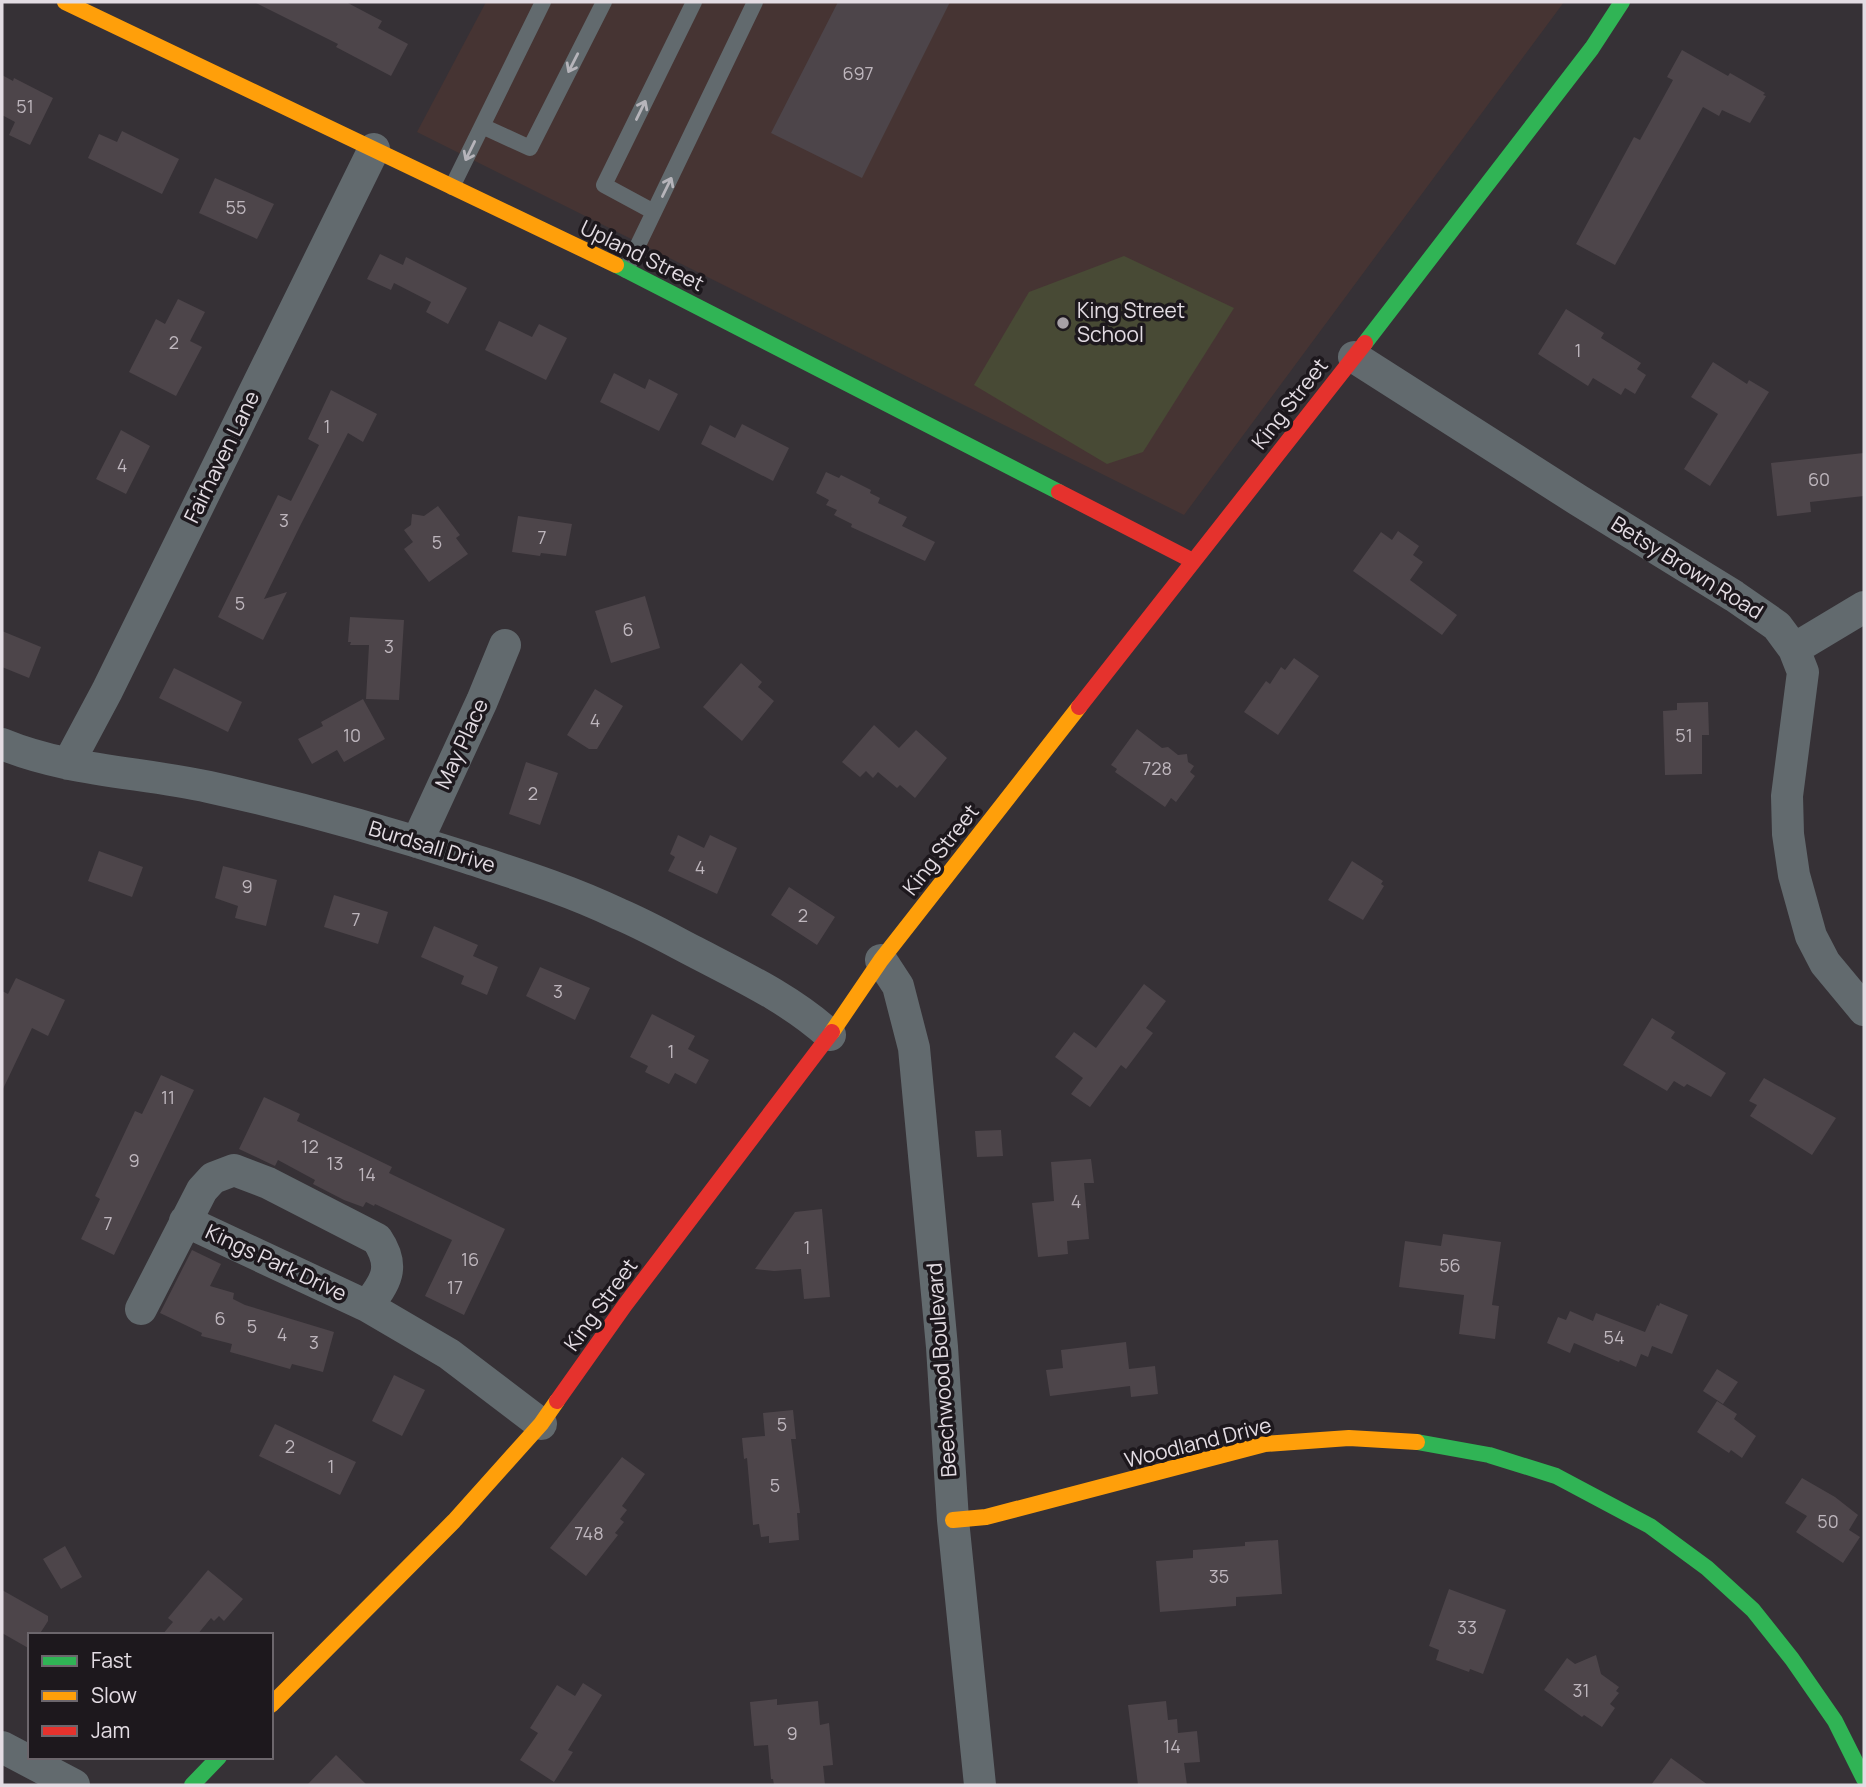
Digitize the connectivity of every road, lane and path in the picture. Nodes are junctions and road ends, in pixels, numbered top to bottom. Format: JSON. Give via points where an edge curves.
{"nodes":[{"id":1,"x":65,"y":2,"type":"edge"},
{"id":2,"x":543,"y":2,"type":"edge"},
{"id":3,"x":604,"y":2,"type":"edge"},
{"id":4,"x":694,"y":2,"type":"edge"},
{"id":5,"x":755,"y":2,"type":"edge"},
{"id":6,"x":1622,"y":2,"type":"edge"},
{"id":7,"x":482,"y":125,"type":"junction"},
{"id":8,"x":374,"y":149,"type":"junction"},
{"id":9,"x":452,"y":187,"type":"junction"},
{"id":10,"x":654,"y":212,"type":"junction"},
{"id":11,"x":626,"y":270,"type":"junction"},
{"id":12,"x":1354,"y":357,"type":"junction"},
{"id":13,"x":1193,"y":561,"type":"junction"},
{"id":14,"x":1864,"y":607,"type":"edge"},
{"id":15,"x":505,"y":645,"type":"dead end"},
{"id":16,"x":1794,"y":649,"type":"junction"},
{"id":17,"x":2,"y":744,"type":"edge"},
{"id":18,"x":68,"y":764,"type":"junction"},
{"id":19,"x":417,"y":842,"type":"junction"},
{"id":20,"x":881,"y":960,"type":"junction"},
{"id":21,"x":1864,"y":1010,"type":"edge"},
{"id":22,"x":830,"y":1035,"type":"junction"},
{"id":23,"x":185,"y":1221,"type":"junction"},
{"id":24,"x":367,"y":1306,"type":"junction"},
{"id":25,"x":141,"y":1309,"type":"dead end"},
{"id":26,"x":541,"y":1424,"type":"junction"},
{"id":27,"x":953,"y":1520,"type":"junction"},
{"id":28,"x":273,"y":1703,"type":"edge"},
{"id":29,"x":2,"y":1747,"type":"edge"},
{"id":30,"x":217,"y":1759,"type":"edge"},
{"id":31,"x":1864,"y":1779,"type":"edge"},
{"id":32,"x":74,"y":1785,"type":"edge"},
{"id":33,"x":192,"y":1785,"type":"edge"},
{"id":34,"x":980,"y":1785,"type":"edge"}],
"edges":[{"from":1,"to":8,"type":"street","name":"Upland Street"},
{"from":2,"to":7,"type":"lane"},
{"from":3,"to":7,"type":"lane","one_way":true,"via":[[530,148]]},
{"from":10,"to":4,"type":"lane","one_way":true,"via":[[604,185]]},
{"from":10,"to":5,"type":"lane","one_way":true},
{"from":6,"to":12,"type":"street","name":"King Street","via":[[1592,48]]},
{"from":7,"to":9,"type":"lane","one_way":true},
{"from":8,"to":9,"type":"street","name":"Upland Street"},
{"from":8,"to":18,"type":"street","name":"Fairhaven Lane"},
{"from":9,"to":11,"type":"street","name":"Upland Street"},
{"from":10,"to":11,"type":"lane"},
{"from":11,"to":13,"type":"street","name":"Upland Street"},
{"from":12,"to":13,"type":"street","name":"King Street"},
{"from":12,"to":16,"type":"street","name":"Betsy Brown Road","via":[[1734,596],[1777,626]]},
{"from":13,"to":20,"type":"street","name":"King Street"},
{"from":14,"to":16,"type":"street"},
{"from":15,"to":19,"type":"street","name":"May Place"},
{"from":16,"to":21,"type":"street","name":"Betsy Brown Road","via":[[1803,672],[1787,796],[1794,875],[1811,936],[1825,963]]},
{"from":17,"to":18,"type":"street","name":"Burdsall Drive"},
{"from":18,"to":19,"type":"street","name":"Burdsall Drive","via":[[207,787]]},
{"from":19,"to":22,"type":"street","name":"Burdsall Drive","via":[[540,881],[619,913],[765,988],[807,1014]]},
{"from":20,"to":22,"type":"street","name":"King Street"},
{"from":20,"to":27,"type":"street","name":"Beechwood Boulevard","via":[[898,986],[914,1048]]},
{"from":22,"to":26,"type":"street","name":"King Street","via":[[625,1305]]},
{"from":23,"to":24,"type":"street","name":"Kings Park Drive"},
{"from":23,"to":24,"type":"street","name":"Kings Park Drive","via":[[213,1178],[234,1170],[268,1183],[377,1239],[388,1263],[385,1284]]},
{"from":23,"to":25,"type":"street","name":"Kings Park Drive"},
{"from":24,"to":26,"type":"street","name":"Kings Park Drive","via":[[449,1354]]},
{"from":26,"to":28,"type":"street","name":"King Street","via":[[454,1521]]},
{"from":27,"to":31,"type":"street","name":"Woodland Drive","via":[[999,1513],[1265,1444],[1349,1438],[1419,1442],[1489,1455],[1556,1476],[1650,1526],[1707,1569],[1754,1611],[1792,1659],[1835,1721]]},
{"from":27,"to":34,"type":"street","name":"Beechwood Boulevard"},
{"from":29,"to":32,"type":"street"},
{"from":30,"to":33,"type":"street"}]}
